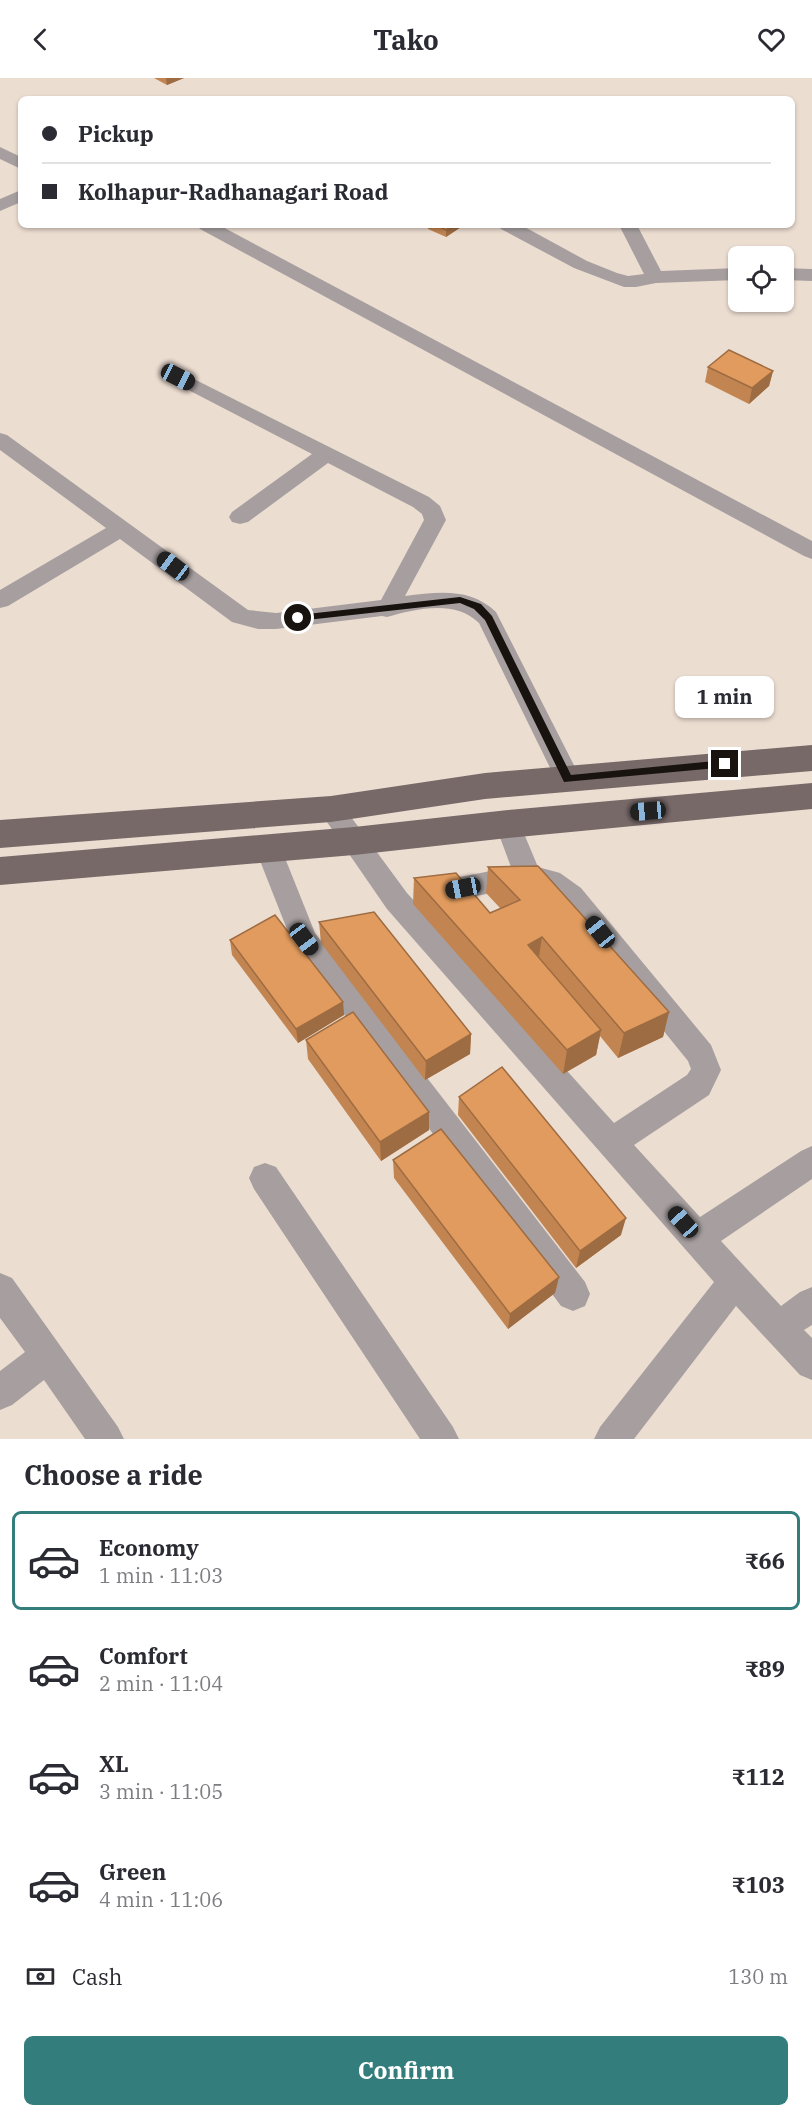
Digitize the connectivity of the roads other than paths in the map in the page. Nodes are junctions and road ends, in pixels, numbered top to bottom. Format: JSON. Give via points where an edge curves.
{"nodes":[{"id":1,"x":0,"y":152,"type":"edge"},
{"id":2,"x":18,"y":162,"type":"edge"},
{"id":3,"x":18,"y":197,"type":"edge"},
{"id":4,"x":0,"y":206,"type":"edge"},
{"id":5,"x":212,"y":228,"type":"edge"},
{"id":6,"x":513,"y":228,"type":"edge"},
{"id":7,"x":630,"y":228,"type":"edge"},
{"id":8,"x":728,"y":274,"type":"edge"},
{"id":9,"x":794,"y":274,"type":"edge"},
{"id":10,"x":812,"y":275,"type":"edge"},
{"id":11,"x":655,"y":277,"type":"junction"},
{"id":12,"x":178,"y":377,"type":"dead end"},
{"id":13,"x":0,"y":440,"type":"edge"},
{"id":14,"x":20,"y":454,"type":"junction"},
{"id":15,"x":326,"y":454,"type":"junction"},
{"id":16,"x":0,"y":466,"type":"edge"},
{"id":17,"x":240,"y":517,"type":"dead end"},
{"id":18,"x":123,"y":528,"type":"junction"},
{"id":19,"x":810,"y":549,"type":"edge"},
{"id":20,"x":0,"y":600,"type":"edge"},
{"id":21,"x":387,"y":609,"type":"junction"},
{"id":22,"x":812,"y":758,"type":"edge"},
{"id":23,"x":568,"y":779,"type":"junction"},
{"id":24,"x":812,"y":796,"type":"edge"},
{"id":25,"x":331,"y":809,"type":"junction"},
{"id":26,"x":508,"y":824,"type":"junction"},
{"id":27,"x":0,"y":834,"type":"edge"},
{"id":28,"x":354,"y":841,"type":"junction"},
{"id":29,"x":268,"y":848,"type":"junction"},
{"id":30,"x":0,"y":871,"type":"edge"},
{"id":31,"x":528,"y":875,"type":"junction"},
{"id":32,"x":397,"y":901,"type":"junction"},
{"id":33,"x":612,"y":1142,"type":"junction"},
{"id":34,"x":812,"y":1161,"type":"edge"},
{"id":35,"x":265,"y":1178,"type":"dead end"},
{"id":36,"x":697,"y":1238,"type":"junction"},
{"id":37,"x":735,"y":1281,"type":"junction"},
{"id":38,"x":0,"y":1290,"type":"edge"},
{"id":39,"x":573,"y":1294,"type":"dead end"},
{"id":40,"x":812,"y":1304,"type":"edge"},
{"id":41,"x":778,"y":1329,"type":"junction"},
{"id":42,"x":48,"y":1356,"type":"junction"},
{"id":43,"x":812,"y":1363,"type":"edge"},
{"id":44,"x":0,"y":1394,"type":"edge"},
{"id":45,"x":106,"y":1439,"type":"edge"},
{"id":46,"x":441,"y":1439,"type":"edge"},
{"id":47,"x":612,"y":1439,"type":"edge"}],
"edges":[{"from":1,"to":2,"type":"street"},
{"from":3,"to":4,"type":"street"},
{"from":5,"to":19,"type":"street"},
{"from":6,"to":11,"type":"street","via":[[603,275],[639,282]]},
{"from":7,"to":11,"type":"street"},
{"from":8,"to":11,"type":"street"},
{"from":9,"to":10,"type":"street"},
{"from":12,"to":15,"type":"street"},
{"from":13,"to":14,"type":"street"},
{"from":14,"to":16,"type":"street"},
{"from":14,"to":18,"type":"street"},
{"from":15,"to":17,"type":"street"},
{"from":15,"to":21,"type":"street","via":[[432,510],[435,520]]},
{"from":18,"to":20,"type":"street"},
{"from":18,"to":21,"type":"street","via":[[240,616],[276,621]]},
{"from":21,"to":23,"type":"street","via":[[460,600],[477,607],[488,618]]},
{"from":22,"to":23,"type":"main road"},
{"from":23,"to":25,"type":"main road","via":[[485,786]]},
{"from":24,"to":26,"type":"main road"},
{"from":25,"to":27,"type":"main road"},
{"from":25,"to":28,"type":"street"},
{"from":26,"to":28,"type":"main road"},
{"from":26,"to":31,"type":"street"},
{"from":28,"to":29,"type":"main road"},
{"from":28,"to":32,"type":"street"},
{"from":29,"to":30,"type":"main road"},
{"from":29,"to":39,"type":"street","via":[[304,939]]},
{"from":31,"to":32,"type":"street"},
{"from":31,"to":33,"type":"street","via":[[550,881],[571,896],[700,1054],[706,1070],[698,1085]]},
{"from":32,"to":33,"type":"street"},
{"from":33,"to":36,"type":"street"},
{"from":34,"to":36,"type":"street"},
{"from":35,"to":46,"type":"street"},
{"from":36,"to":37,"type":"street"},
{"from":37,"to":41,"type":"street"},
{"from":37,"to":47,"type":"street"},
{"from":38,"to":42,"type":"street"},
{"from":40,"to":41,"type":"street"},
{"from":41,"to":43,"type":"street"},
{"from":42,"to":44,"type":"street"},
{"from":42,"to":45,"type":"street"}]}
